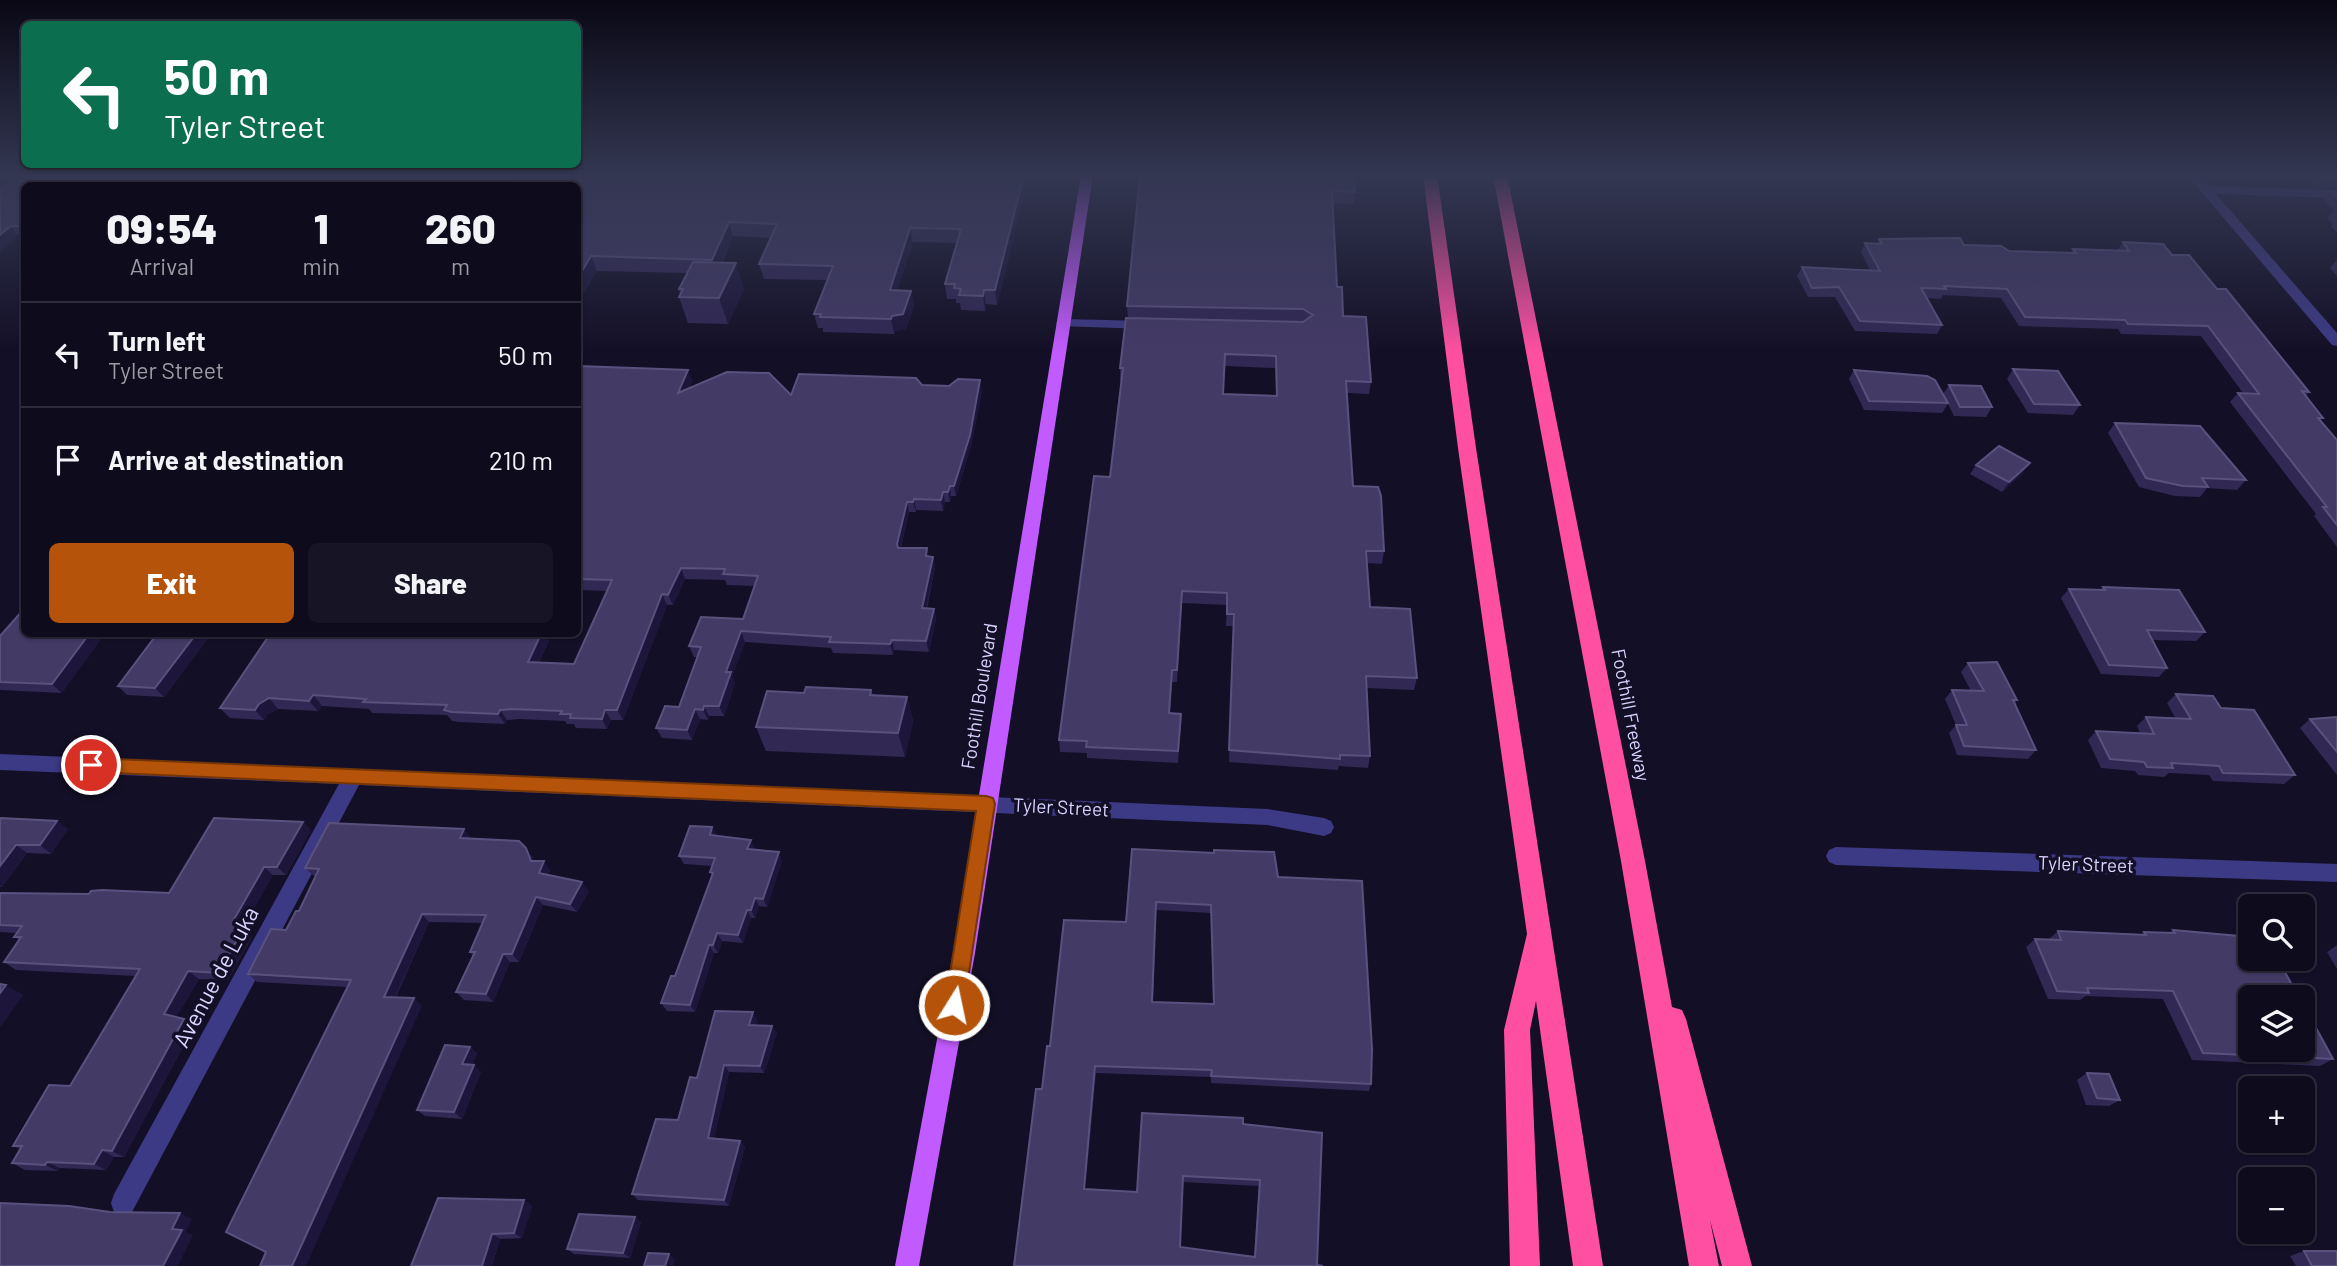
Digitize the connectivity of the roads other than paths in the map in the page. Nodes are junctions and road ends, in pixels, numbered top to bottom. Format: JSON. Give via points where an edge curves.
{"nodes":[{"id":1,"x":1077,"y":234,"type":"edge"},
{"id":2,"x":1438,"y":234,"type":"edge"},
{"id":3,"x":1511,"y":234,"type":"edge"},
{"id":4,"x":2245,"y":234,"type":"edge"},
{"id":5,"x":1063,"y":323,"type":"junction"},
{"id":6,"x":1157,"y":325,"type":"edge"},
{"id":7,"x":2337,"y":342,"type":"edge"},
{"id":8,"x":0,"y":762,"type":"edge"},
{"id":9,"x":354,"y":776,"type":"junction"},
{"id":10,"x":986,"y":804,"type":"junction"},
{"id":11,"x":1324,"y":827,"type":"dead end"},
{"id":12,"x":1836,"y":856,"type":"dead end"},
{"id":13,"x":1633,"y":861,"type":"junction"},
{"id":14,"x":2337,"y":873,"type":"edge"},
{"id":15,"x":1540,"y":926,"type":"junction"},
{"id":16,"x":124,"y":1203,"type":"dead end"},
{"id":17,"x":907,"y":1266,"type":"edge"},
{"id":18,"x":1525,"y":1266,"type":"edge"},
{"id":19,"x":1588,"y":1266,"type":"edge"},
{"id":20,"x":1704,"y":1266,"type":"edge"},
{"id":21,"x":1737,"y":1266,"type":"edge"}],
"edges":[{"from":1,"to":5,"type":"main road","name":"Foothill Boulevard"},
{"from":2,"to":15,"type":"highway"},
{"from":3,"to":13,"type":"highway","name":"Foothill Freeway"},
{"from":4,"to":7,"type":"street"},
{"from":5,"to":6,"type":"street"},
{"from":5,"to":10,"type":"main road","name":"Foothill Boulevard"},
{"from":8,"to":9,"type":"street","name":"Tyler Street"},
{"from":9,"to":10,"type":"street","name":"Tyler Street"},
{"from":9,"to":16,"type":"street","name":"Avenue de Luka"},
{"from":10,"to":11,"type":"street","name":"Tyler Street","via":[[1267,817]]},
{"from":10,"to":17,"type":"main road","name":"Foothill Boulevard"},
{"from":12,"to":14,"type":"street","name":"Tyler Street"},
{"from":13,"to":20,"type":"highway","name":"Foothill Freeway"},
{"from":13,"to":21,"type":"highway"},
{"from":15,"to":18,"type":"highway","via":[[1517,1030]]},
{"from":15,"to":19,"type":"highway"}]}
